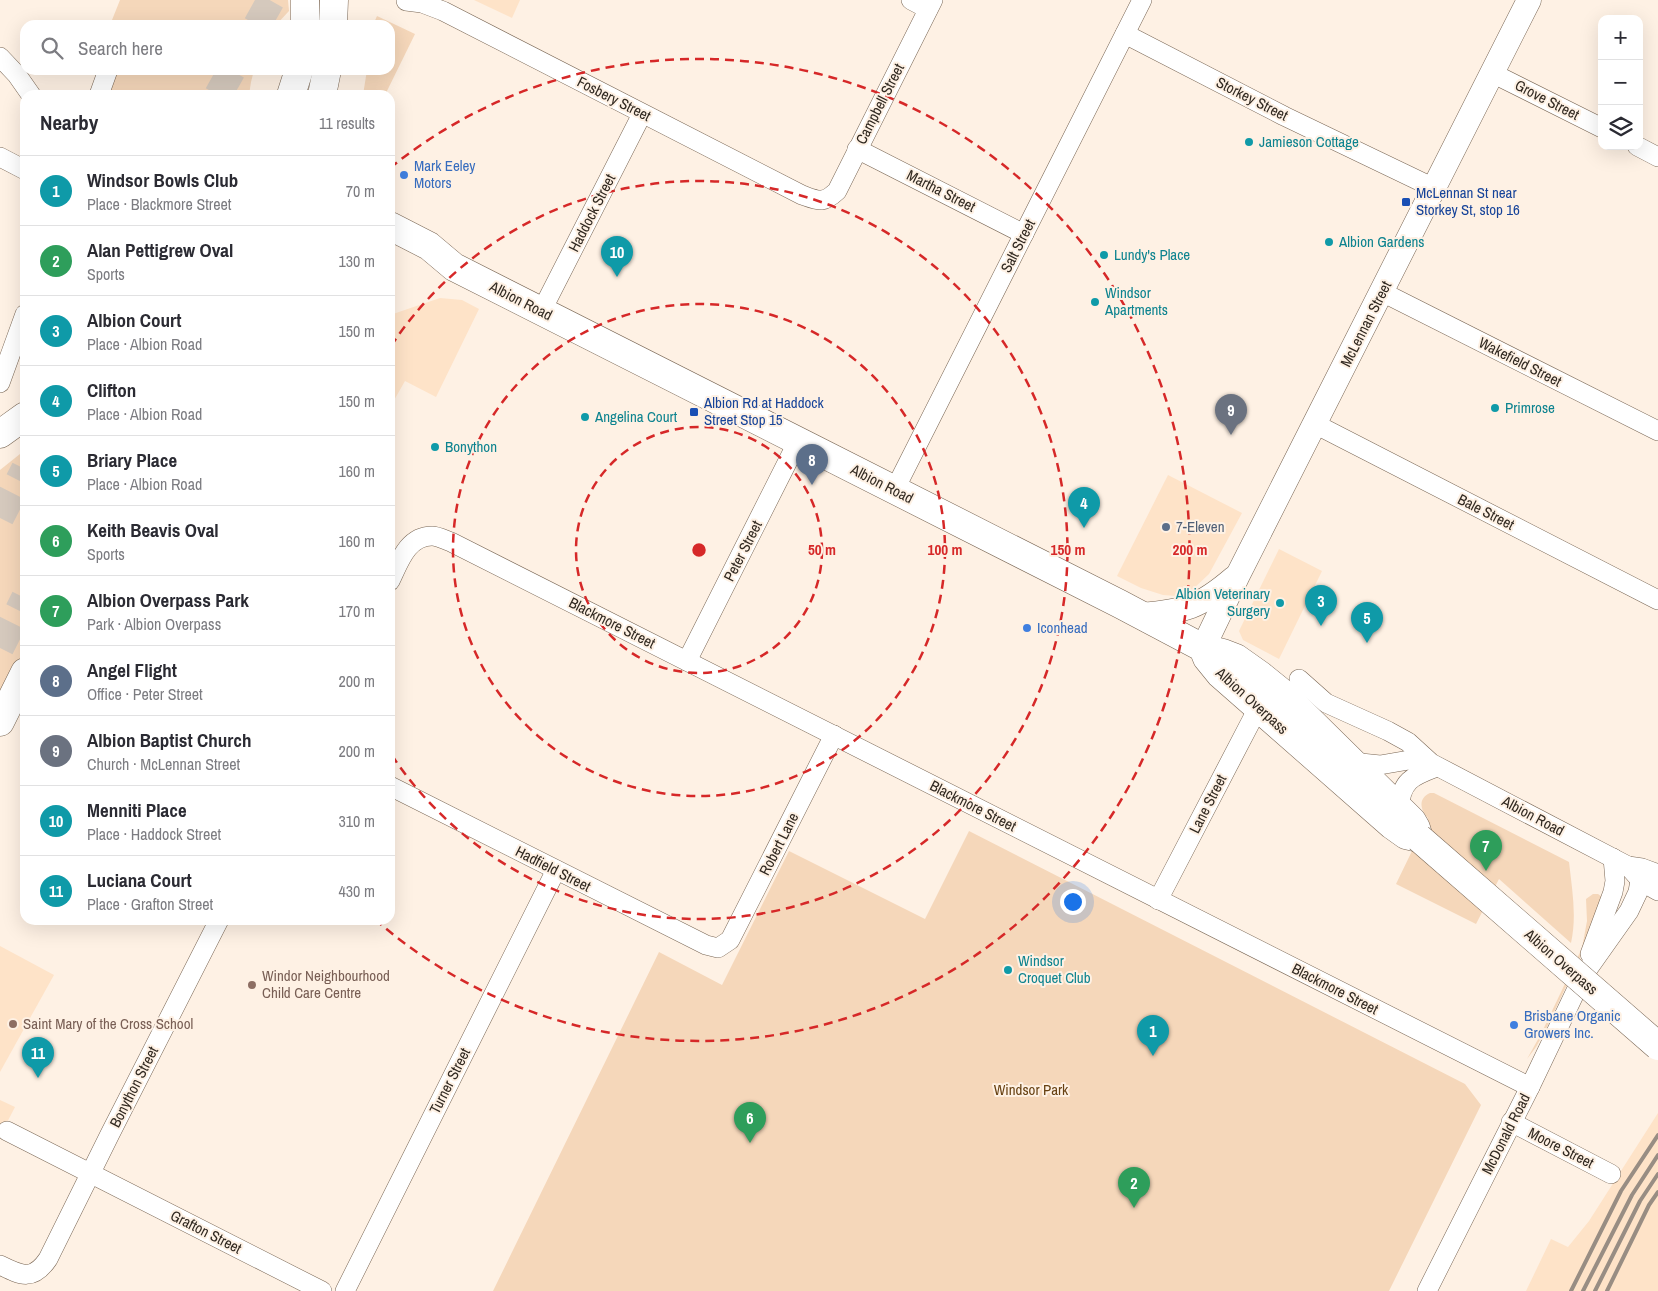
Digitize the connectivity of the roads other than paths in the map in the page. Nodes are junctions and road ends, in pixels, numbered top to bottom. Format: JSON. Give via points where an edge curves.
{"nodes":[{"id":1,"x":305,"y":0,"type":"edge"},
{"id":2,"x":334,"y":0,"type":"edge"},
{"id":3,"x":911,"y":0,"type":"edge"},
{"id":4,"x":1142,"y":0,"type":"edge"},
{"id":5,"x":1529,"y":0,"type":"edge"},
{"id":6,"x":421,"y":3,"type":"edge"},
{"id":7,"x":931,"y":4,"type":"edge"},
{"id":8,"x":305,"y":20,"type":"edge"},
{"id":9,"x":333,"y":20,"type":"edge"},
{"id":10,"x":1125,"y":34,"type":"junction"},
{"id":11,"x":0,"y":58,"type":"edge"},
{"id":12,"x":1492,"y":73,"type":"junction"},
{"id":13,"x":106,"y":75,"type":"edge"},
{"id":14,"x":297,"y":75,"type":"edge"},
{"id":15,"x":327,"y":75,"type":"edge"},
{"id":16,"x":28,"y":90,"type":"edge"},
{"id":17,"x":101,"y":90,"type":"edge"},
{"id":18,"x":293,"y":90,"type":"edge"},
{"id":19,"x":323,"y":90,"type":"edge"},
{"id":20,"x":642,"y":114,"type":"junction"},
{"id":21,"x":1598,"y":126,"type":"edge"},
{"id":22,"x":857,"y":149,"type":"junction"},
{"id":23,"x":1643,"y":149,"type":"edge"},
{"id":24,"x":0,"y":157,"type":"edge"},
{"id":25,"x":1658,"y":157,"type":"edge"},
{"id":26,"x":20,"y":167,"type":"edge"},
{"id":27,"x":1434,"y":188,"type":"junction"},
{"id":28,"x":820,"y":202,"type":"joint"},
{"id":29,"x":395,"y":229,"type":"edge"},
{"id":30,"x":1024,"y":234,"type":"junction"},
{"id":31,"x":395,"y":248,"type":"edge"},
{"id":32,"x":454,"y":268,"type":"junction"},
{"id":33,"x":1382,"y":292,"type":"junction"},
{"id":34,"x":541,"y":312,"type":"junction"},
{"id":35,"x":20,"y":328,"type":"edge"},
{"id":36,"x":0,"y":383,"type":"edge"},
{"id":37,"x":20,"y":420,"type":"edge"},
{"id":38,"x":1315,"y":424,"type":"junction"},
{"id":39,"x":1658,"y":431,"type":"edge"},
{"id":40,"x":0,"y":434,"type":"edge"},
{"id":41,"x":798,"y":441,"type":"junction"},
{"id":42,"x":894,"y":491,"type":"junction"},
{"id":43,"x":395,"y":571,"type":"edge"},
{"id":44,"x":1238,"y":575,"type":"junction"},
{"id":45,"x":1658,"y":600,"type":"edge"},
{"id":46,"x":1141,"y":616,"type":"junction"},
{"id":47,"x":1202,"y":648,"type":"junction"},
{"id":48,"x":687,"y":661,"type":"junction"},
{"id":49,"x":1299,"y":679,"type":"dead end"},
{"id":50,"x":20,"y":682,"type":"edge"},
{"id":51,"x":1258,"y":708,"type":"junction"},
{"id":52,"x":0,"y":722,"type":"edge"},
{"id":53,"x":834,"y":736,"type":"junction"},
{"id":54,"x":1351,"y":762,"type":"junction"},
{"id":55,"x":1437,"y":767,"type":"junction"},
{"id":56,"x":395,"y":789,"type":"edge"},
{"id":57,"x":1400,"y":809,"type":"junction"},
{"id":58,"x":1419,"y":838,"type":"junction"},
{"id":59,"x":1620,"y":862,"type":"junction"},
{"id":60,"x":556,"y":870,"type":"junction"},
{"id":61,"x":1658,"y":874,"type":"edge"},
{"id":62,"x":1640,"y":880,"type":"junction"},
{"id":63,"x":1658,"y":891,"type":"edge"},
{"id":64,"x":1158,"y":900,"type":"junction"},
{"id":65,"x":216,"y":925,"type":"edge"},
{"id":66,"x":718,"y":948,"type":"joint"},
{"id":67,"x":1583,"y":976,"type":"junction"},
{"id":68,"x":1658,"y":1046,"type":"edge"},
{"id":69,"x":1530,"y":1087,"type":"junction"},
{"id":70,"x":1511,"y":1122,"type":"junction"},
{"id":71,"x":7,"y":1131,"type":"dead end"},
{"id":72,"x":90,"y":1173,"type":"junction"},
{"id":73,"x":1611,"y":1174,"type":"dead end"},
{"id":74,"x":0,"y":1265,"type":"edge"},
{"id":75,"x":322,"y":1291,"type":"edge"},
{"id":76,"x":345,"y":1291,"type":"edge"},
{"id":77,"x":1427,"y":1291,"type":"edge"}],
"edges":[{"from":1,"to":8,"type":"main road"},
{"from":2,"to":9,"type":"main road"},
{"from":3,"to":7,"type":"street"},
{"from":4,"to":10,"type":"street","name":"Salt Street"},
{"from":5,"to":12,"type":"street","name":"McLennan Street"},
{"from":6,"to":20,"type":"street","name":"Fosbery Street"},
{"from":7,"to":22,"type":"street","name":"Campbell Street"},
{"from":10,"to":27,"type":"street","name":"Storkey Street"},
{"from":10,"to":30,"type":"street","name":"Salt Street"},
{"from":11,"to":16,"type":"street"},
{"from":12,"to":21,"type":"street","name":"Grove Street"},
{"from":12,"to":27,"type":"street","name":"McLennan Street"},
{"from":13,"to":17,"type":"street"},
{"from":14,"to":18,"type":"main road"},
{"from":15,"to":19,"type":"main road"},
{"from":20,"to":28,"type":"street","name":"Fosbery Street"},
{"from":20,"to":34,"type":"street","name":"Haddock Street"},
{"from":22,"to":28,"type":"street","name":"Campbell Street","via":[[837,191]]},
{"from":22,"to":30,"type":"street","name":"Martha Street"},
{"from":23,"to":25,"type":"street"},
{"from":24,"to":26,"type":"street"},
{"from":27,"to":33,"type":"street","name":"McLennan Street"},
{"from":29,"to":32,"type":"main road","name":"Albion Road","via":[[429,246]]},
{"from":30,"to":42,"type":"street","name":"Salt Street"},
{"from":31,"to":32,"type":"main road","name":"Albion Road","via":[[424,262]]},
{"from":32,"to":34,"type":"main road","name":"Albion Road"},
{"from":33,"to":38,"type":"street","name":"McLennan Street"},
{"from":33,"to":39,"type":"street","name":"Wakefield Street"},
{"from":34,"to":41,"type":"main road","name":"Albion Road"},
{"from":35,"to":36,"type":"street"},
{"from":37,"to":40,"type":"main road"},
{"from":38,"to":44,"type":"street","name":"McLennan Street"},
{"from":38,"to":45,"type":"street","name":"Bale Street"},
{"from":41,"to":42,"type":"main road","name":"Albion Road"},
{"from":41,"to":48,"type":"street","name":"Peter Street"},
{"from":42,"to":46,"type":"main road","name":"Albion Road"},
{"from":43,"to":48,"type":"street","name":"Blackmore Street","via":[[414,540],[432,536],[451,542]]},
{"from":44,"to":46,"type":"street","via":[[1192,607]]},
{"from":44,"to":47,"type":"street","name":"McLennan Street"},
{"from":46,"to":47,"type":"main road","name":"Albion Road"},
{"from":47,"to":51,"type":"main road","name":"Albion Overpass","via":[[1220,674]]},
{"from":47,"to":54,"type":"main road","name":"Albion Overpass","via":[[1229,655],[1260,675]]},
{"from":48,"to":53,"type":"street","name":"Blackmore Street"},
{"from":49,"to":55,"type":"street","name":"Albion Road","via":[[1326,703],[1408,742]]},
{"from":50,"to":52,"type":"main road"},
{"from":51,"to":58,"type":"main road","name":"Albion Overpass","via":[[1392,825],[1406,835]]},
{"from":51,"to":64,"type":"street","name":"Lane Street"},
{"from":53,"to":64,"type":"street","name":"Blackmore Street"},
{"from":53,"to":66,"type":"street","name":"Robert Lane","via":[[730,940]]},
{"from":54,"to":55,"type":"street","name":"Albion Road","via":[[1385,764],[1409,760]]},
{"from":54,"to":57,"type":"main road","name":"Albion Overpass"},
{"from":55,"to":57,"type":"street","via":[[1408,781]]},
{"from":55,"to":59,"type":"street","name":"Albion Road"},
{"from":56,"to":60,"type":"street","name":"Hadfield Street"},
{"from":57,"to":58,"type":"main road","name":"Albion Overpass","via":[[1414,824]]},
{"from":58,"to":68,"type":"main road","name":"Albion Overpass","bridge":true},
{"from":59,"to":61,"type":"street","name":"Albion Road"},
{"from":59,"to":62,"type":"street","name":"Albion Road"},
{"from":59,"to":67,"type":"street","name":"McDonald Road","via":[[1613,892]]},
{"from":60,"to":66,"type":"street","name":"Hadfield Street","via":[[706,945]]},
{"from":60,"to":76,"type":"street","name":"Turner Street"},
{"from":62,"to":63,"type":"street","name":"Albion Road"},
{"from":62,"to":67,"type":"street","name":"McDonald Road","via":[[1629,911]]},
{"from":64,"to":69,"type":"street","name":"Blackmore Street"},
{"from":65,"to":72,"type":"street","name":"Bonython Street"},
{"from":67,"to":69,"type":"street","name":"McDonald Road"},
{"from":69,"to":70,"type":"street","name":"McDonald Road"},
{"from":70,"to":73,"type":"street","name":"Moore Street"},
{"from":70,"to":77,"type":"street","name":"McDonald Road"},
{"from":71,"to":72,"type":"street","name":"Grafton Street"},
{"from":72,"to":74,"type":"street","via":[[41,1270],[27,1275]]},
{"from":72,"to":75,"type":"street","name":"Grafton Street"}]}
